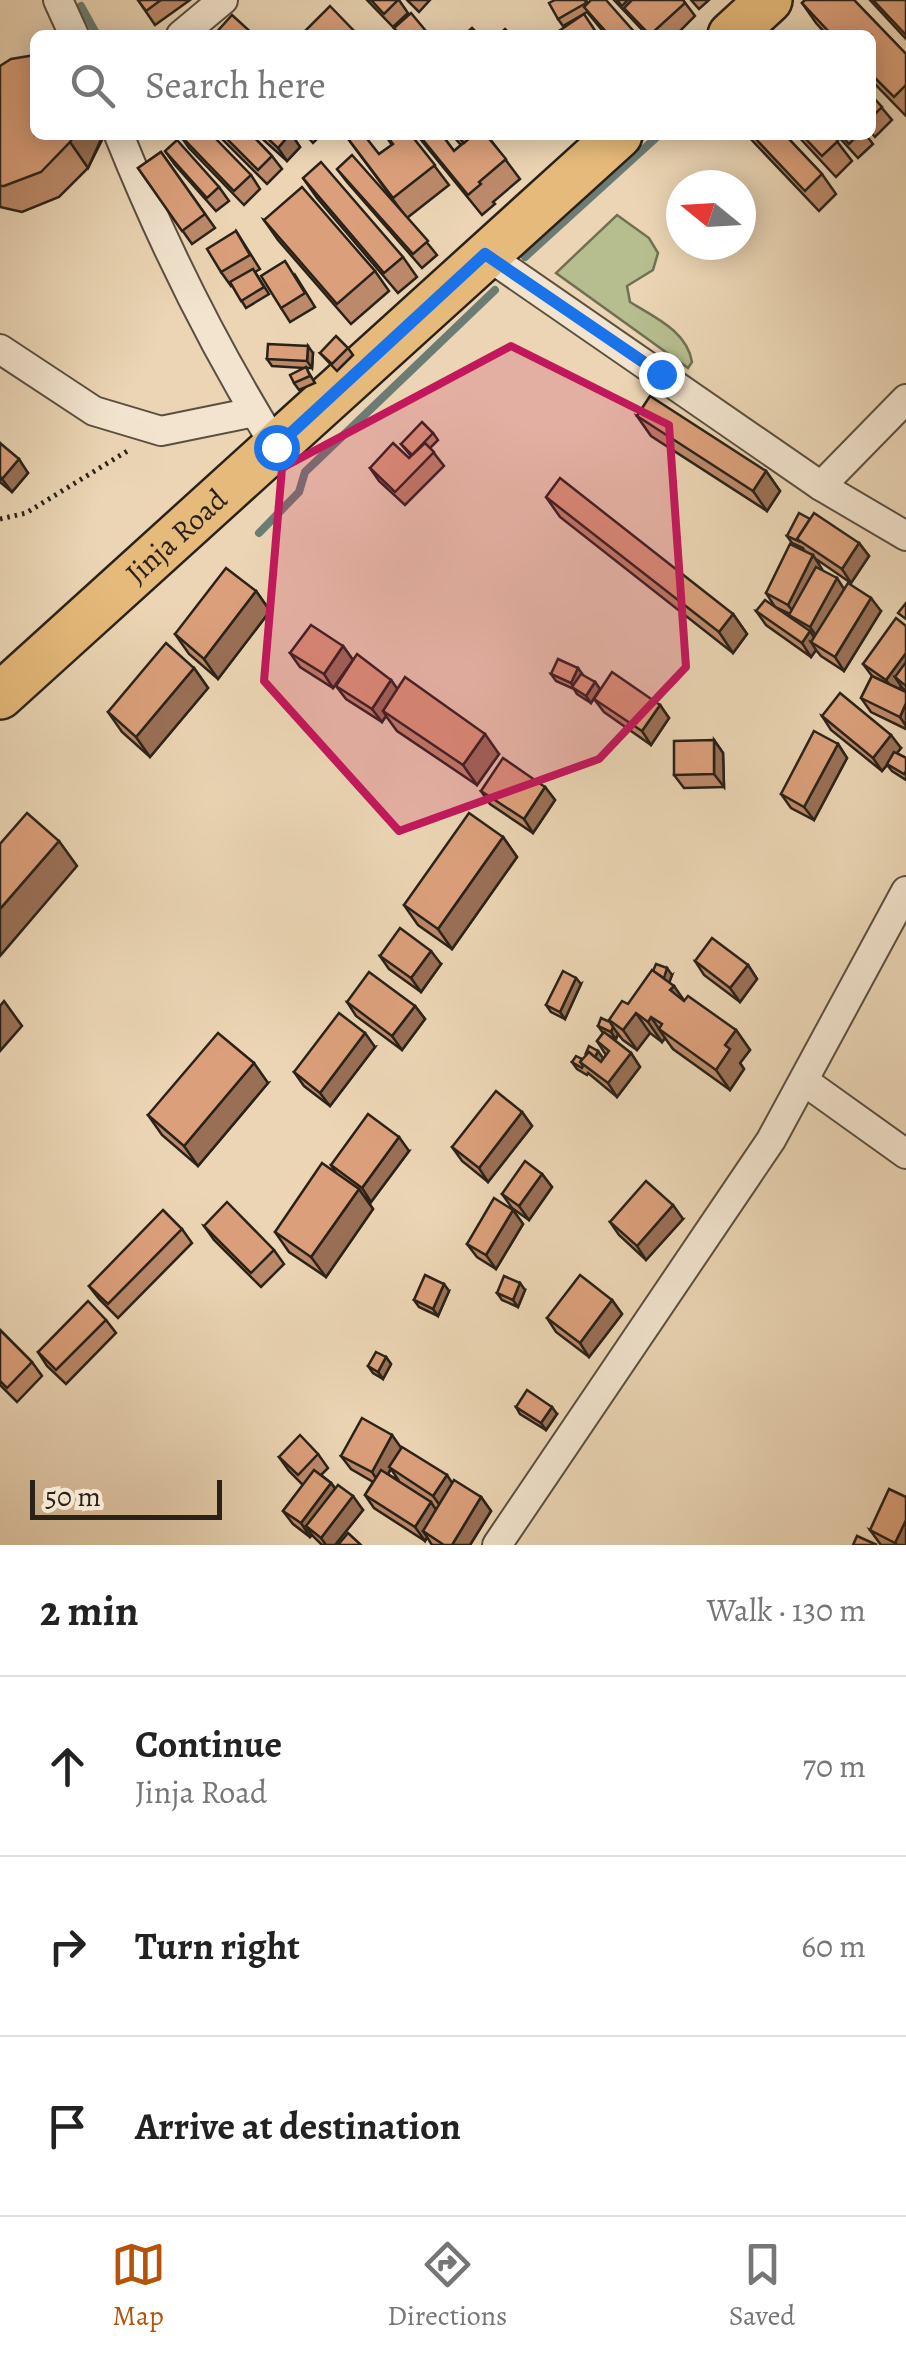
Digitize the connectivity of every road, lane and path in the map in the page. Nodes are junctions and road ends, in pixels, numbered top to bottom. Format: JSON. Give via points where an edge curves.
{"nodes":[{"id":1,"x":58,"y":0,"type":"edge"},
{"id":2,"x":223,"y":0,"type":"edge"},
{"id":3,"x":770,"y":0,"type":"edge"},
{"id":4,"x":72,"y":30,"type":"edge"},
{"id":5,"x":187,"y":30,"type":"edge"},
{"id":6,"x":737,"y":30,"type":"edge"},
{"id":7,"x":121,"y":140,"type":"edge"},
{"id":8,"x":613,"y":140,"type":"edge"},
{"id":9,"x":485,"y":254,"type":"junction"},
{"id":10,"x":0,"y":349,"type":"edge"},
{"id":11,"x":906,"y":399,"type":"edge"},
{"id":12,"x":161,"y":430,"type":"junction"},
{"id":13,"x":265,"y":430,"type":"junction"},
{"id":14,"x":821,"y":486,"type":"junction"},
{"id":15,"x":0,"y":519,"type":"edge"},
{"id":16,"x":906,"y":536,"type":"edge"},
{"id":17,"x":0,"y":696,"type":"edge"},
{"id":18,"x":906,"y":891,"type":"edge"},
{"id":19,"x":804,"y":1081,"type":"junction"},
{"id":20,"x":906,"y":1154,"type":"edge"},
{"id":21,"x":496,"y":1545,"type":"edge"}],
"edges":[{"from":1,"to":4,"type":"street"},
{"from":2,"to":5,"type":"street"},
{"from":3,"to":6,"type":"main road"},
{"from":7,"to":13,"type":"street"},
{"from":8,"to":9,"type":"main road","name":"Jinja Road"},
{"from":9,"to":13,"type":"main road","name":"Jinja Road"},
{"from":9,"to":14,"type":"street"},
{"from":10,"to":12,"type":"street","via":[[94,412]]},
{"from":11,"to":14,"type":"street"},
{"from":12,"to":13,"type":"street"},
{"from":12,"to":15,"type":"path","via":[[26,512]]},
{"from":13,"to":17,"type":"main road","name":"Jinja Road"},
{"from":14,"to":16,"type":"street"},
{"from":18,"to":19,"type":"street"},
{"from":19,"to":20,"type":"street"},
{"from":19,"to":21,"type":"street","via":[[771,1140]]}]}
